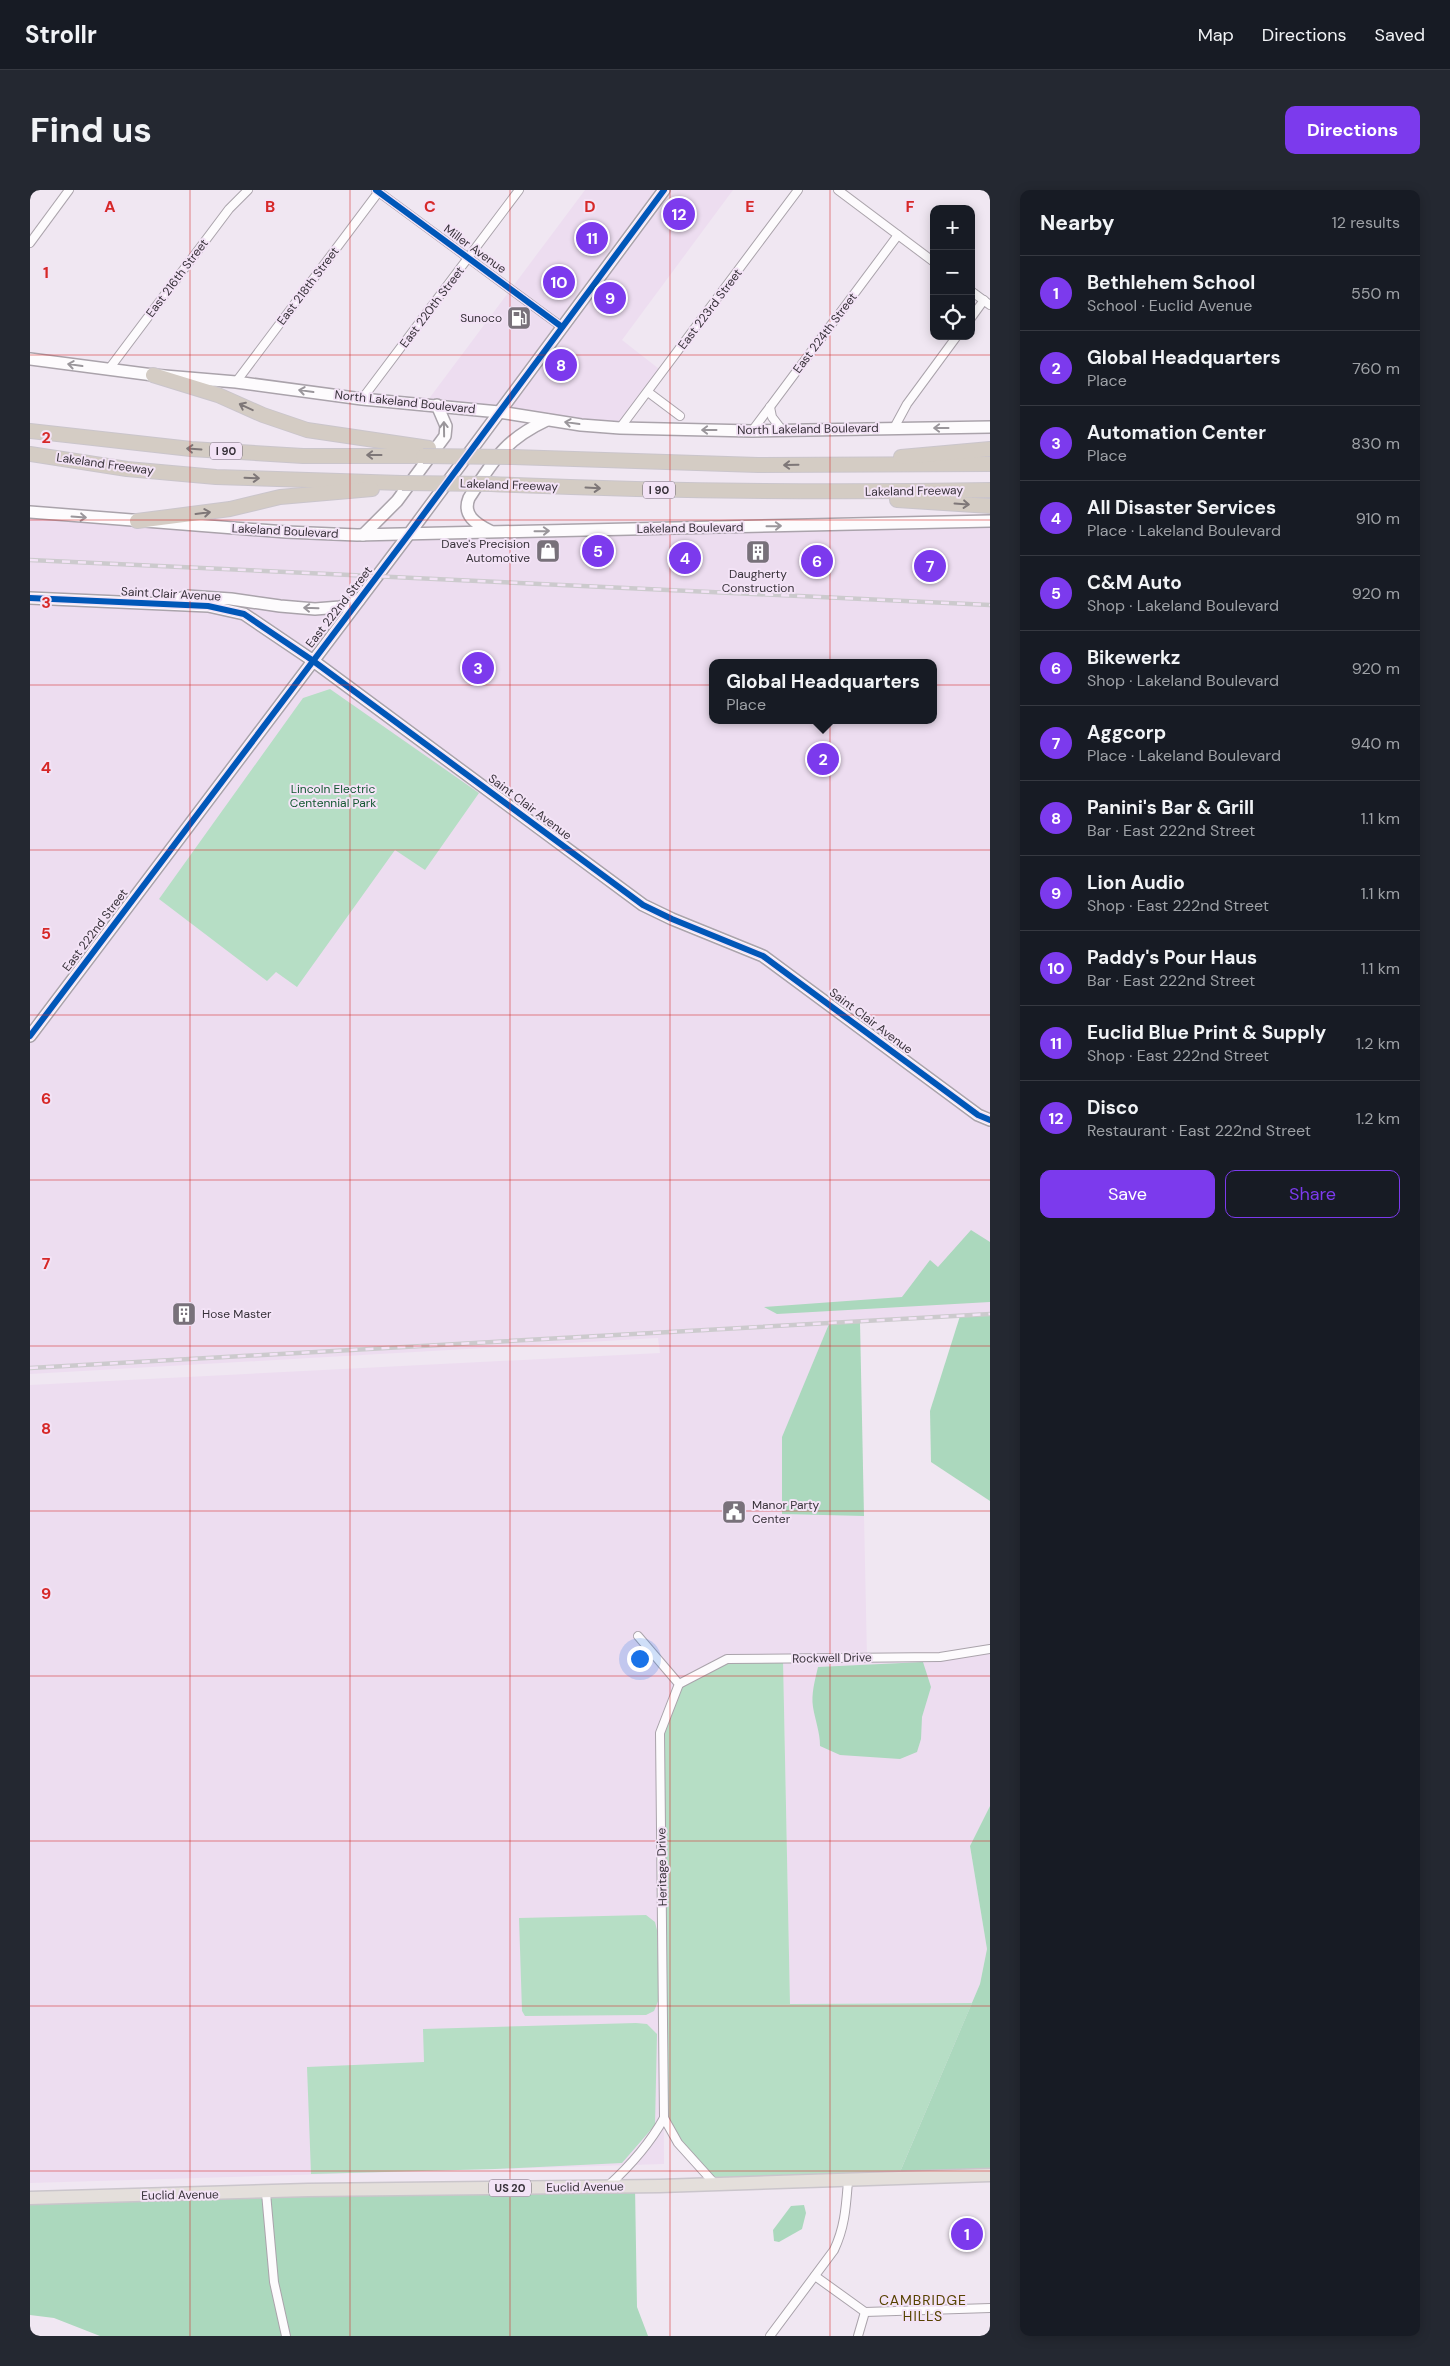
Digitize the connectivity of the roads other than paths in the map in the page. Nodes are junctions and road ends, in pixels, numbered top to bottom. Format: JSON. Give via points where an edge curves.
{"nodes":[{"id":1,"x":69,"y":190,"type":"edge"},
{"id":2,"x":248,"y":190,"type":"edge"},
{"id":3,"x":519,"y":190,"type":"edge"},
{"id":4,"x":664,"y":190,"type":"edge"},
{"id":5,"x":798,"y":190,"type":"edge"},
{"id":6,"x":838,"y":190,"type":"edge"},
{"id":7,"x":378,"y":191,"type":"edge"},
{"id":8,"x":898,"y":235,"type":"junction"},
{"id":9,"x":30,"y":243,"type":"edge"},
{"id":10,"x":468,"y":258,"type":"junction"},
{"id":11,"x":930,"y":259,"type":"edge"},
{"id":12,"x":975,"y":293,"type":"edge"},
{"id":13,"x":987,"y":302,"type":"edge"},
{"id":14,"x":975,"y":314,"type":"edge"},
{"id":15,"x":562,"y":327,"type":"junction"},
{"id":16,"x":954,"y":340,"type":"edge"},
{"id":17,"x":30,"y":359,"type":"edge"},
{"id":18,"x":110,"y":369,"type":"junction"},
{"id":19,"x":153,"y":375,"type":"junction"},
{"id":20,"x":236,"y":382,"type":"junction"},
{"id":21,"x":648,"y":392,"type":"junction"},
{"id":22,"x":362,"y":399,"type":"junction"},
{"id":23,"x":437,"y":405,"type":"junction"},
{"id":24,"x":770,"y":407,"type":"junction"},
{"id":25,"x":499,"y":412,"type":"junction"},
{"id":26,"x":680,"y":416,"type":"dead end"},
{"id":27,"x":547,"y":420,"type":"junction"},
{"id":28,"x":990,"y":427,"type":"edge"},
{"id":29,"x":620,"y":428,"type":"junction"},
{"id":30,"x":894,"y":428,"type":"junction"},
{"id":31,"x":30,"y":430,"type":"edge"},
{"id":32,"x":752,"y":430,"type":"junction"},
{"id":33,"x":782,"y":430,"type":"junction"},
{"id":34,"x":990,"y":449,"type":"edge"},
{"id":35,"x":426,"y":452,"type":"junction"},
{"id":36,"x":30,"y":454,"type":"edge"},
{"id":37,"x":839,"y":464,"type":"junction"},
{"id":38,"x":990,"y":464,"type":"edge"},
{"id":39,"x":402,"y":483,"type":"junction"},
{"id":40,"x":990,"y":490,"type":"edge"},
{"id":41,"x":827,"y":492,"type":"junction"},
{"id":42,"x":990,"y":506,"type":"edge"},
{"id":43,"x":30,"y":512,"type":"edge"},
{"id":44,"x":137,"y":521,"type":"junction"},
{"id":45,"x":990,"y":521,"type":"edge"},
{"id":46,"x":493,"y":532,"type":"junction"},
{"id":47,"x":409,"y":534,"type":"junction"},
{"id":48,"x":363,"y":535,"type":"junction"},
{"id":49,"x":30,"y":598,"type":"edge"},
{"id":50,"x":359,"y":600,"type":"junction"},
{"id":51,"x":168,"y":604,"type":"junction"},
{"id":52,"x":312,"y":660,"type":"junction"},
{"id":53,"x":30,"y":1036,"type":"edge"},
{"id":54,"x":990,"y":1120,"type":"edge"},
{"id":55,"x":638,"y":1636,"type":"dead end"},
{"id":56,"x":990,"y":1649,"type":"edge"},
{"id":57,"x":679,"y":1684,"type":"junction"},
{"id":58,"x":664,"y":2118,"type":"junction"},
{"id":59,"x":990,"y":2175,"type":"edge"},
{"id":60,"x":848,"y":2181,"type":"junction"},
{"id":61,"x":714,"y":2184,"type":"junction"},
{"id":62,"x":607,"y":2186,"type":"junction"},
{"id":63,"x":266,"y":2193,"type":"junction"},
{"id":64,"x":30,"y":2198,"type":"edge"},
{"id":65,"x":815,"y":2276,"type":"junction"},
{"id":66,"x":990,"y":2308,"type":"edge"},
{"id":67,"x":865,"y":2312,"type":"junction"},
{"id":68,"x":286,"y":2336,"type":"edge"},
{"id":69,"x":770,"y":2336,"type":"edge"},
{"id":70,"x":858,"y":2336,"type":"edge"}],
"edges":[{"from":1,"to":9,"type":"street"},
{"from":2,"to":18,"type":"street","name":"East 216th Street","via":[[229,209]]},
{"from":3,"to":10,"type":"street","name":"East 220th Street"},
{"from":4,"to":15,"type":"street","name":"East 222nd Street"},
{"from":5,"to":21,"type":"street","name":"East 223rd Street"},
{"from":6,"to":8,"type":"street"},
{"from":7,"to":10,"type":"street","name":"Miller Avenue"},
{"from":7,"to":20,"type":"street","name":"East 218th Street"},
{"from":8,"to":11,"type":"street"},
{"from":8,"to":24,"type":"street","name":"East 224th Street"},
{"from":10,"to":15,"type":"street","name":"Miller Avenue"},
{"from":10,"to":22,"type":"street","name":"East 220th Street"},
{"from":12,"to":13,"type":"street"},
{"from":13,"to":14,"type":"street"},
{"from":15,"to":25,"type":"street","name":"East 222nd Street"},
{"from":16,"to":30,"type":"street","via":[[907,404]]},
{"from":18,"to":17,"type":"street","name":"North Lakeland Boulevard","one_way":true},
{"from":18,"to":19,"type":"street","name":"North Lakeland Boulevard"},
{"from":19,"to":20,"type":"street","name":"North Lakeland Boulevard"},
{"from":35,"to":19,"type":"highway","one_way":true,"via":[[307,430],[218,395]]},
{"from":22,"to":20,"type":"street","name":"North Lakeland Boulevard","one_way":true},
{"from":21,"to":26,"type":"street"},
{"from":21,"to":29,"type":"street","name":"East 223rd Street"},
{"from":22,"to":23,"type":"street","name":"North Lakeland Boulevard"},
{"from":23,"to":25,"type":"street","name":"North Lakeland Boulevard"},
{"from":48,"to":23,"type":"street","one_way":true,"via":[[398,501],[445,436],[446,426]]},
{"from":24,"to":32,"type":"street","name":"East 224th Street"},
{"from":24,"to":33,"type":"street","via":[[772,417]]},
{"from":25,"to":27,"type":"street","name":"North Lakeland Boulevard"},
{"from":25,"to":47,"type":"street","name":"East 222nd Street"},
{"from":29,"to":27,"type":"street","name":"North Lakeland Boulevard","one_way":true},
{"from":27,"to":46,"type":"street","via":[[510,441],[469,498],[467,510],[471,519]]},
{"from":28,"to":30,"type":"street","name":"North Lakeland Boulevard","one_way":true},
{"from":32,"to":29,"type":"street","name":"North Lakeland Boulevard","one_way":true},
{"from":30,"to":33,"type":"street","name":"North Lakeland Boulevard"},
{"from":35,"to":31,"type":"highway","name":"Lakeland Freeway","number":"I 90","one_way":true,"via":[[303,456],[191,449]]},
{"from":32,"to":33,"type":"street","name":"North Lakeland Boulevard"},
{"from":34,"to":37,"type":"highway"},
{"from":37,"to":35,"type":"highway","name":"Lakeland Freeway","one_way":true,"bridge":true,"via":[[758,465]]},
{"from":36,"to":39,"type":"highway","name":"Lakeland Freeway","number":"I 90","one_way":true,"via":[[127,469],[216,477]]},
{"from":37,"to":38,"type":"highway","name":"Lakeland Freeway"},
{"from":39,"to":41,"type":"highway","name":"Lakeland Freeway","number":"I 90","one_way":true,"bridge":true},
{"from":44,"to":39,"type":"highway","one_way":true,"via":[[230,509],[280,497],[370,490]]},
{"from":40,"to":41,"type":"highway","name":"Lakeland Freeway","number":"I 90"},
{"from":41,"to":42,"type":"highway","one_way":true},
{"from":43,"to":44,"type":"street","name":"Lakeland Boulevard","one_way":true},
{"from":44,"to":48,"type":"street","name":"Lakeland Boulevard"},
{"from":46,"to":45,"type":"street","name":"Lakeland Boulevard","one_way":true},
{"from":46,"to":47,"type":"street","name":"Lakeland Boulevard"},
{"from":47,"to":48,"type":"street","name":"Lakeland Boulevard"},
{"from":47,"to":50,"type":"street","name":"East 222nd Street"},
{"from":49,"to":51,"type":"street","name":"Saint Clair Avenue"},
{"from":50,"to":51,"type":"street","one_way":true,"via":[[340,607],[315,609],[187,596]]},
{"from":50,"to":52,"type":"street","name":"East 222nd Street"},
{"from":51,"to":52,"type":"street","name":"Saint Clair Avenue","via":[[208,606],[244,614]]},
{"from":52,"to":53,"type":"street","name":"East 222nd Street"},
{"from":52,"to":54,"type":"street","name":"Saint Clair Avenue","via":[[643,905],[763,956],[978,1116]]},
{"from":55,"to":57,"type":"street"},
{"from":56,"to":57,"type":"street","name":"Rockwell Drive","via":[[940,1656],[727,1659]]},
{"from":57,"to":58,"type":"street","name":"Heritage Drive","via":[[660,1733]]},
{"from":58,"to":61,"type":"street","name":"Heritage Drive","via":[[678,2143]]},
{"from":58,"to":62,"type":"street","via":[[631,2166]]},
{"from":59,"to":60,"type":"main road","name":"Euclid Avenue","number":"US 20"},
{"from":60,"to":61,"type":"main road","name":"Euclid Avenue","number":"US 20"},
{"from":60,"to":65,"type":"street","via":[[846,2216],[841,2234]]},
{"from":61,"to":62,"type":"main road","name":"Euclid Avenue","number":"US 20"},
{"from":62,"to":63,"type":"main road","name":"Euclid Avenue","number":"US 20"},
{"from":63,"to":64,"type":"main road","name":"Euclid Avenue","number":"US 20"},
{"from":63,"to":68,"type":"street","via":[[274,2282]]},
{"from":65,"to":67,"type":"street"},
{"from":65,"to":69,"type":"street"},
{"from":66,"to":67,"type":"street"},
{"from":67,"to":70,"type":"street"}]}
